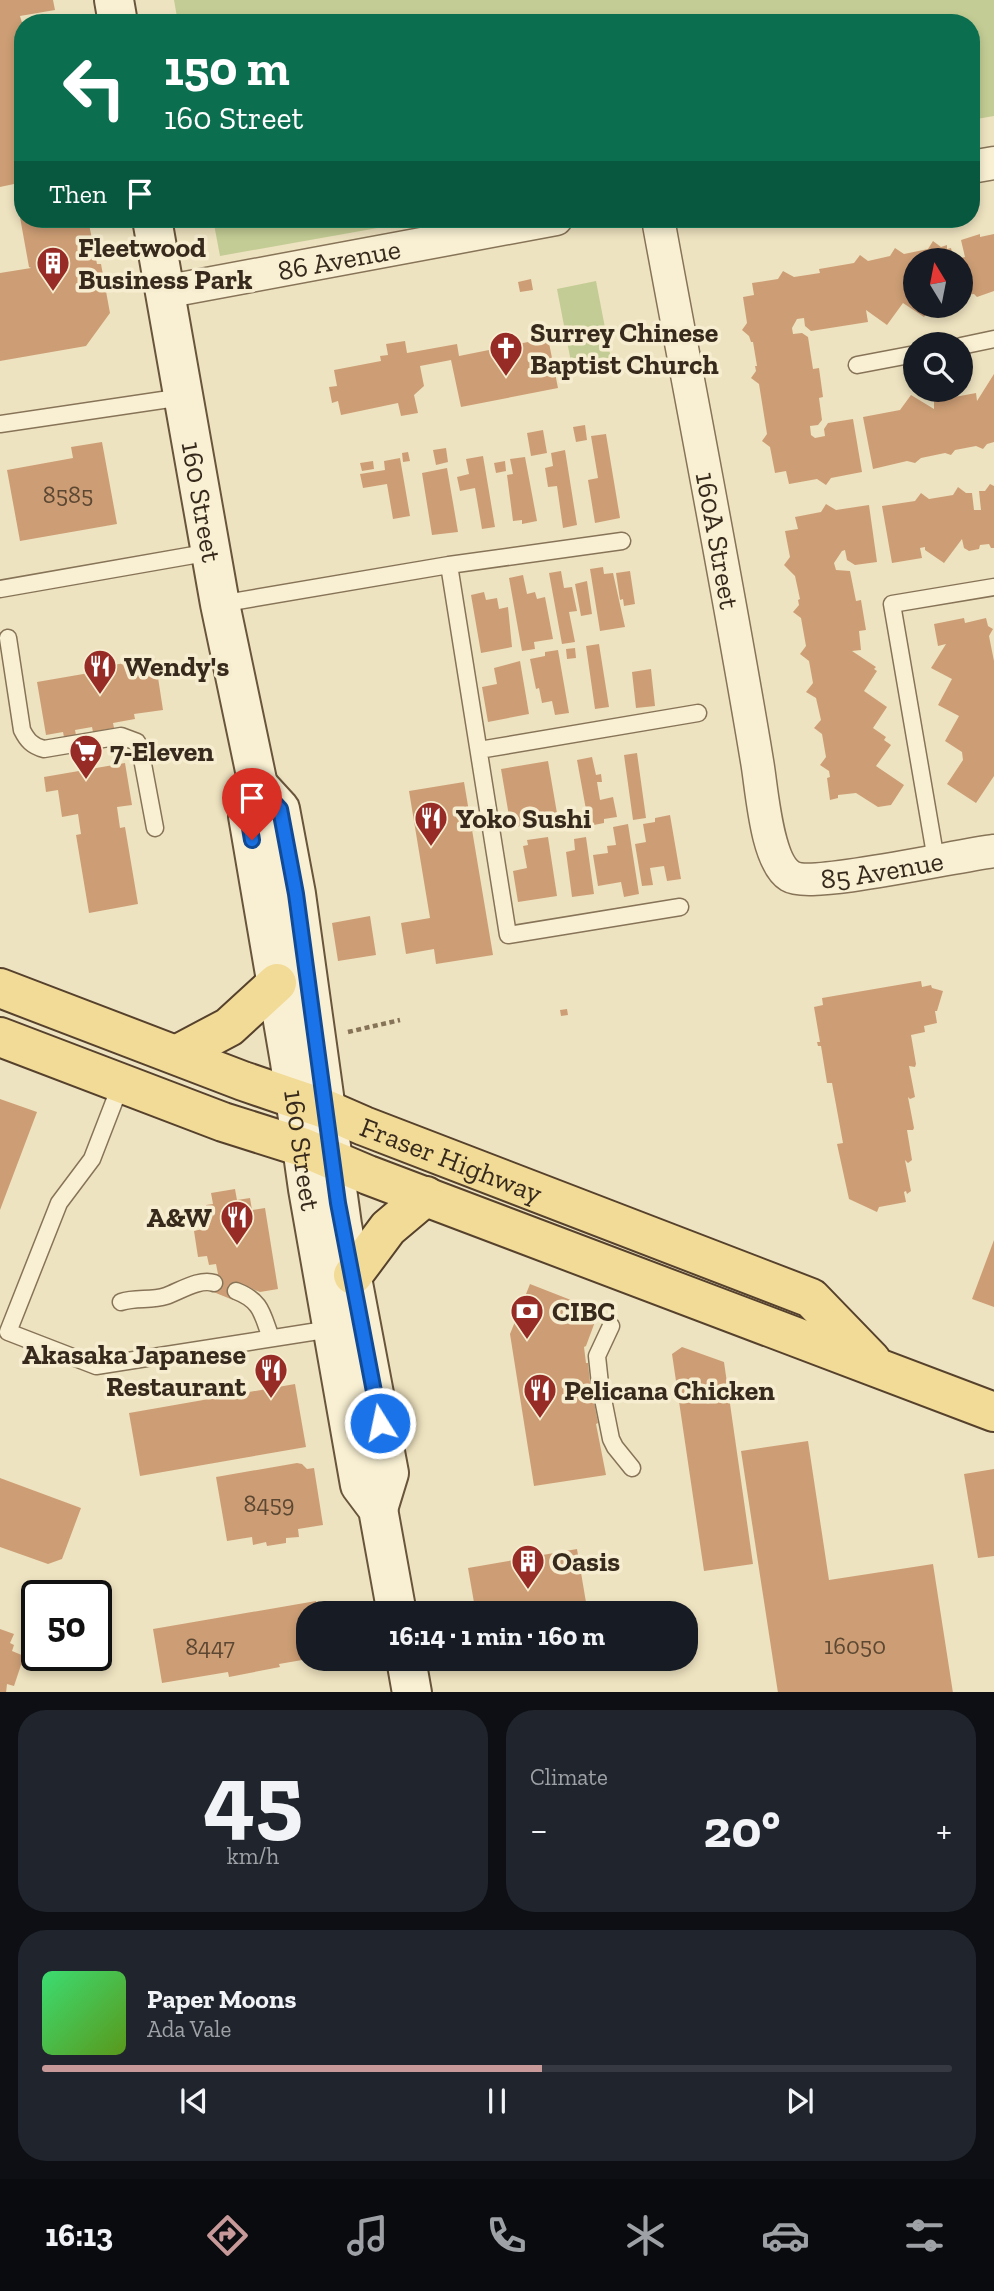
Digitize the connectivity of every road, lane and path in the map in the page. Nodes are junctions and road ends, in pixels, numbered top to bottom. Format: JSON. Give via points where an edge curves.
{"nodes":[{"id":1,"x":153,"y":228,"type":"edge"},
{"id":2,"x":508,"y":228,"type":"edge"},
{"id":3,"x":660,"y":228,"type":"edge"},
{"id":4,"x":164,"y":292,"type":"junction"},
{"id":5,"x":994,"y":339,"type":"edge"},
{"id":6,"x":973,"y":343,"type":"edge"},
{"id":7,"x":903,"y":356,"type":"edge"},
{"id":8,"x":857,"y":365,"type":"dead end"},
{"id":9,"x":183,"y":397,"type":"junction"},
{"id":10,"x":0,"y":424,"type":"edge"},
{"id":11,"x":622,"y":541,"type":"dead end"},
{"id":12,"x":211,"y":552,"type":"junction"},
{"id":13,"x":449,"y":565,"type":"junction"},
{"id":14,"x":994,"y":587,"type":"edge"},
{"id":15,"x":0,"y":589,"type":"edge"},
{"id":16,"x":220,"y":604,"type":"junction"},
{"id":17,"x":8,"y":638,"type":"dead end"},
{"id":18,"x":698,"y":713,"type":"dead end"},
{"id":19,"x":480,"y":750,"type":"junction"},
{"id":20,"x":258,"y":785,"type":"junction"},
{"id":21,"x":156,"y":828,"type":"dead end"},
{"id":22,"x":994,"y":851,"type":"edge"},
{"id":23,"x":936,"y":860,"type":"junction"},
{"id":24,"x":778,"y":862,"type":"joint"},
{"id":25,"x":680,"y":907,"type":"dead end"},
{"id":26,"x":277,"y":983,"type":"junction"},
{"id":27,"x":0,"y":988,"type":"edge"},
{"id":28,"x":400,"y":1020,"type":"dead end"},
{"id":29,"x":345,"y":1033,"type":"dead end"},
{"id":30,"x":0,"y":1037,"type":"edge"},
{"id":31,"x":178,"y":1054,"type":"junction"},
{"id":32,"x":121,"y":1082,"type":"junction"},
{"id":33,"x":310,"y":1103,"type":"junction"},
{"id":34,"x":317,"y":1154,"type":"junction"},
{"id":35,"x":426,"y":1196,"type":"junction"},
{"id":36,"x":353,"y":1275,"type":"junction"},
{"id":37,"x":214,"y":1283,"type":"dead end"},
{"id":38,"x":236,"y":1291,"type":"dead end"},
{"id":39,"x":121,"y":1302,"type":"dead end"},
{"id":40,"x":611,"y":1326,"type":"dead end"},
{"id":41,"x":331,"y":1329,"type":"junction"},
{"id":42,"x":271,"y":1338,"type":"junction"},
{"id":43,"x":880,"y":1369,"type":"junction"},
{"id":44,"x":994,"y":1412,"type":"edge"},
{"id":45,"x":632,"y":1468,"type":"dead end"},
{"id":46,"x":378,"y":1509,"type":"junction"},
{"id":47,"x":395,"y":1601,"type":"edge"},
{"id":48,"x":408,"y":1671,"type":"edge"},
{"id":49,"x":412,"y":1692,"type":"edge"}],
"edges":[{"from":1,"to":4,"type":"main road","name":"160 Street"},
{"from":2,"to":4,"type":"street","name":"86 Avenue"},
{"from":3,"to":24,"type":"street","name":"160A Street","via":[[769,833]]},
{"from":4,"to":9,"type":"main road","name":"160 Street"},
{"from":5,"to":6,"type":"lane"},
{"from":7,"to":8,"type":"lane"},
{"from":9,"to":10,"type":"lane"},
{"from":9,"to":12,"type":"main road","name":"160 Street"},
{"from":11,"to":13,"type":"lane"},
{"from":12,"to":15,"type":"lane"},
{"from":12,"to":16,"type":"main road","name":"160 Street"},
{"from":13,"to":16,"type":"lane"},
{"from":13,"to":19,"type":"lane"},
{"from":14,"to":23,"type":"lane","via":[[892,604]]},
{"from":16,"to":20,"type":"main road","name":"160 Street"},
{"from":17,"to":21,"type":"lane","via":[[27,740],[44,749],[121,736],[137,743]]},
{"from":18,"to":19,"type":"lane"},
{"from":19,"to":25,"type":"lane","via":[[508,935]]},
{"from":20,"to":26,"type":"main road","name":"160 Street","via":[[248,816]]},
{"from":20,"to":33,"type":"main road","name":"160 Street","via":[[280,809],[296,894]]},
{"from":22,"to":23,"type":"street","name":"85 Avenue"},
{"from":23,"to":24,"type":"street","name":"85 Avenue","via":[[812,880],[793,878]]},
{"from":26,"to":31,"type":"main road","via":[[229,1027]]},
{"from":26,"to":33,"type":"main road","name":"160 Street"},
{"from":27,"to":31,"type":"main road","name":"Fraser Highway"},
{"from":28,"to":29,"type":"path"},
{"from":30,"to":32,"type":"main road","name":"Fraser Highway"},
{"from":31,"to":33,"type":"main road","name":"Fraser Highway"},
{"from":32,"to":34,"type":"main road","name":"Fraser Highway"},
{"from":32,"to":42,"type":"lane","via":[[92,1159],[59,1203],[8,1332],[96,1366]]},
{"from":33,"to":34,"type":"main road","name":"160 Street"},
{"from":33,"to":43,"type":"main road","name":"Fraser Highway","via":[[811,1298]]},
{"from":34,"to":35,"type":"main road","name":"Fraser Highway"},
{"from":34,"to":36,"type":"main road","name":"160 Street","via":[[342,1225]]},
{"from":34,"to":41,"type":"main road","name":"160 Street"},
{"from":35,"to":36,"type":"main road","via":[[388,1228]]},
{"from":35,"to":43,"type":"main road","name":"Fraser Highway"},
{"from":36,"to":46,"type":"main road","name":"160 Street","via":[[389,1473]]},
{"from":37,"to":39,"type":"lane","via":[[203,1281],[155,1299]]},
{"from":38,"to":42,"type":"lane","via":[[259,1306]]},
{"from":40,"to":45,"type":"lane","via":[[597,1356],[600,1384],[611,1439]]},
{"from":41,"to":42,"type":"lane"},
{"from":41,"to":46,"type":"main road","name":"160 Street","via":[[360,1485]]},
{"from":43,"to":44,"type":"main road","name":"Fraser Highway"},
{"from":46,"to":47,"type":"main road","name":"160 Street"},
{"from":48,"to":49,"type":"main road"}]}
